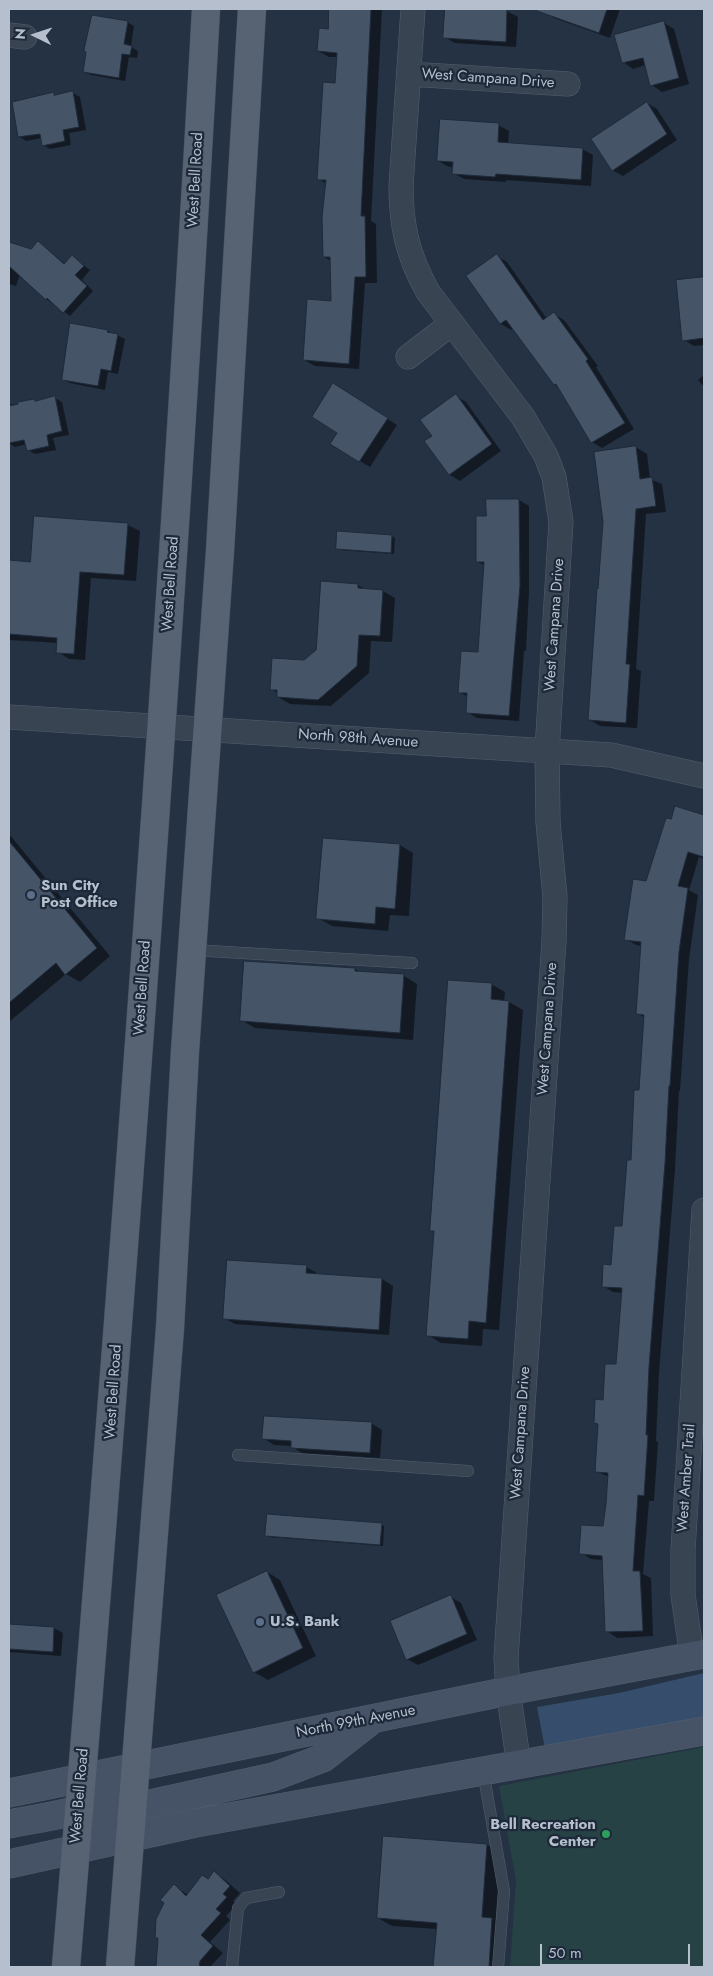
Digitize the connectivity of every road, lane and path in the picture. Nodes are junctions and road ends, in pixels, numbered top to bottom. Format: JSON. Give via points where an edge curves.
{"nodes":[{"id":1,"x":206,"y":9,"type":"edge"},
{"id":2,"x":252,"y":9,"type":"edge"},
{"id":3,"x":413,"y":9,"type":"edge"},
{"id":4,"x":409,"y":74,"type":"junction"},
{"id":5,"x":568,"y":84,"type":"dead end"},
{"id":6,"x":451,"y":324,"type":"junction"},
{"id":7,"x":408,"y":357,"type":"dead end"},
{"id":8,"x":9,"y":717,"type":"edge"},
{"id":9,"x":162,"y":727,"type":"junction"},
{"id":10,"x":206,"y":729,"type":"junction"},
{"id":11,"x":547,"y":751,"type":"junction"},
{"id":12,"x":704,"y":776,"type":"edge"},
{"id":13,"x":192,"y":950,"type":"junction"},
{"id":14,"x":412,"y":963,"type":"dead end"},
{"id":15,"x":704,"y":1210,"type":"edge"},
{"id":16,"x":238,"y":1455,"type":"dead end"},
{"id":17,"x":468,"y":1471,"type":"dead end"},
{"id":18,"x":696,"y":1474,"type":"edge"},
{"id":19,"x":698,"y":1655,"type":"edge"},
{"id":20,"x":508,"y":1691,"type":"junction"},
{"id":21,"x":372,"y":1720,"type":"junction"},
{"id":22,"x":704,"y":1731,"type":"edge"},
{"id":23,"x":519,"y":1765,"type":"junction"},
{"id":24,"x":134,"y":1767,"type":"junction"},
{"id":25,"x":483,"y":1771,"type":"junction"},
{"id":26,"x":82,"y":1778,"type":"junction"},
{"id":27,"x":9,"y":1793,"type":"edge"},
{"id":28,"x":132,"y":1808,"type":"junction"},
{"id":29,"x":80,"y":1809,"type":"junction"},
{"id":30,"x":9,"y":1824,"type":"edge"},
{"id":31,"x":130,"y":1838,"type":"junction"},
{"id":32,"x":76,"y":1850,"type":"junction"},
{"id":33,"x":9,"y":1864,"type":"edge"},
{"id":34,"x":279,"y":1892,"type":"dead end"},
{"id":35,"x":66,"y":1967,"type":"edge"},
{"id":36,"x":120,"y":1967,"type":"edge"},
{"id":37,"x":232,"y":1967,"type":"edge"},
{"id":38,"x":498,"y":1967,"type":"edge"}],
"edges":[{"from":1,"to":9,"type":"main road","name":"West Bell Road"},
{"from":2,"to":10,"type":"main road","via":[[220,551]]},
{"from":3,"to":4,"type":"street","name":"West Campana Drive"},
{"from":4,"to":5,"type":"street","name":"West Campana Drive"},
{"from":4,"to":6,"type":"street","name":"West Campana Drive","via":[[402,186],[404,230],[417,273]]},
{"from":6,"to":7,"type":"street"},
{"from":6,"to":11,"type":"street","name":"West Campana Drive","via":[[523,417],[546,456],[554,477],[561,541]]},
{"from":8,"to":9,"type":"street","name":"North 98th Avenue"},
{"from":9,"to":10,"type":"street","name":"North 98th Avenue"},
{"from":9,"to":26,"type":"main road","name":"West Bell Road"},
{"from":10,"to":11,"type":"street","name":"North 98th Avenue"},
{"from":10,"to":13,"type":"main road"},
{"from":11,"to":12,"type":"street","name":"North 98th Avenue","via":[[611,755]]},
{"from":11,"to":20,"type":"street","name":"West Campana Drive","via":[[548,822],[555,897],[554,941],[507,1639]]},
{"from":13,"to":14,"type":"lane"},
{"from":13,"to":24,"type":"main road","via":[[168,1356]]},
{"from":15,"to":18,"type":"street","name":"West Amber Trail"},
{"from":16,"to":17,"type":"lane"},
{"from":18,"to":19,"type":"street","name":"West Amber Trail","via":[[682,1572],[683,1595]]},
{"from":19,"to":20,"type":"main road","name":"North 99th Avenue"},
{"from":20,"to":21,"type":"main road","name":"North 99th Avenue"},
{"from":20,"to":23,"type":"street","name":"West Campana Drive"},
{"from":21,"to":24,"type":"main road","name":"North 99th Avenue"},
{"from":21,"to":28,"type":"main road","via":[[322,1758],[273,1777]]},
{"from":22,"to":23,"type":"main road"},
{"from":23,"to":25,"type":"main road"},
{"from":24,"to":26,"type":"main road","name":"North 99th Avenue"},
{"from":24,"to":28,"type":"main road"},
{"from":24,"to":29,"type":"main road","via":[[114,1791]]},
{"from":25,"to":31,"type":"main road","via":[[330,1797]]},
{"from":25,"to":38,"type":"lane","via":[[504,1891]]},
{"from":26,"to":27,"type":"main road","name":"North 99th Avenue"},
{"from":26,"to":29,"type":"main road","name":"West Bell Road"},
{"from":28,"to":31,"type":"main road"},
{"from":28,"to":32,"type":"main road","via":[[97,1824]]},
{"from":29,"to":30,"type":"main road"},
{"from":29,"to":32,"type":"main road","name":"West Bell Road"},
{"from":31,"to":32,"type":"main road"},
{"from":31,"to":36,"type":"main road"},
{"from":32,"to":33,"type":"main road"},
{"from":32,"to":35,"type":"main road","name":"West Bell Road"},
{"from":34,"to":37,"type":"lane","via":[[246,1898],[238,1908]]}]}
